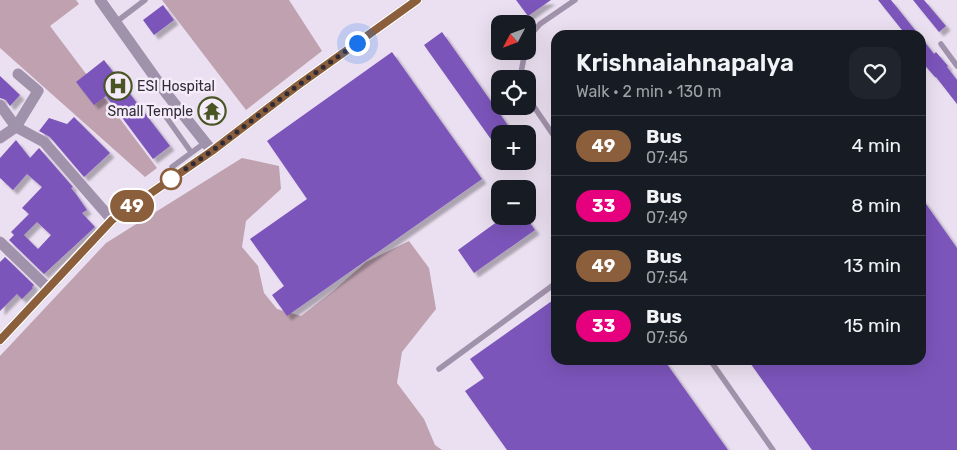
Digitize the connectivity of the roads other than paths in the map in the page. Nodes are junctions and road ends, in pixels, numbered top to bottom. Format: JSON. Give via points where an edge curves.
{"nodes":[{"id":1,"x":100,"y":0,"type":"edge"},
{"id":2,"x":145,"y":0,"type":"edge"},
{"id":3,"x":417,"y":0,"type":"edge"},
{"id":4,"x":575,"y":0,"type":"edge"},
{"id":5,"x":116,"y":22,"type":"junction"},
{"id":6,"x":536,"y":29,"type":"edge"},
{"id":7,"x":941,"y":44,"type":"dead end"},
{"id":8,"x":957,"y":66,"type":"edge"},
{"id":9,"x":18,"y":74,"type":"dead end"},
{"id":10,"x":0,"y":105,"type":"edge"},
{"id":11,"x":536,"y":110,"type":"edge"},
{"id":12,"x":164,"y":114,"type":"dead end"},
{"id":13,"x":16,"y":127,"type":"junction"},
{"id":14,"x":551,"y":132,"type":"edge"},
{"id":15,"x":0,"y":138,"type":"edge"},
{"id":16,"x":209,"y":146,"type":"junction"},
{"id":17,"x":191,"y":152,"type":"junction"},
{"id":18,"x":172,"y":168,"type":"dead end"},
{"id":19,"x":112,"y":220,"type":"junction"},
{"id":20,"x":0,"y":242,"type":"edge"},
{"id":21,"x":551,"y":287,"type":"edge"},
{"id":22,"x":48,"y":288,"type":"junction"},
{"id":23,"x":0,"y":340,"type":"edge"},
{"id":24,"x":714,"y":365,"type":"edge"},
{"id":25,"x":440,"y":369,"type":"dead end"},
{"id":26,"x":773,"y":450,"type":"edge"}],
"edges":[{"from":1,"to":5,"type":"street"},
{"from":2,"to":5,"type":"lane"},
{"from":3,"to":16,"type":"street"},
{"from":4,"to":6,"type":"lane"},
{"from":5,"to":16,"type":"street","via":[[166,93]]},
{"from":7,"to":8,"type":"lane"},
{"from":9,"to":13,"type":"street","via":[[38,91]]},
{"from":10,"to":13,"type":"street"},
{"from":11,"to":14,"type":"lane"},
{"from":12,"to":17,"type":"lane"},
{"from":13,"to":15,"type":"street"},
{"from":13,"to":19,"type":"street","via":[[44,142]]},
{"from":16,"to":17,"type":"lane"},
{"from":16,"to":19,"type":"street"},
{"from":17,"to":18,"type":"lane"},
{"from":19,"to":22,"type":"street"},
{"from":20,"to":22,"type":"street"},
{"from":21,"to":25,"type":"lane"},
{"from":22,"to":23,"type":"street"},
{"from":24,"to":26,"type":"lane"}]}
